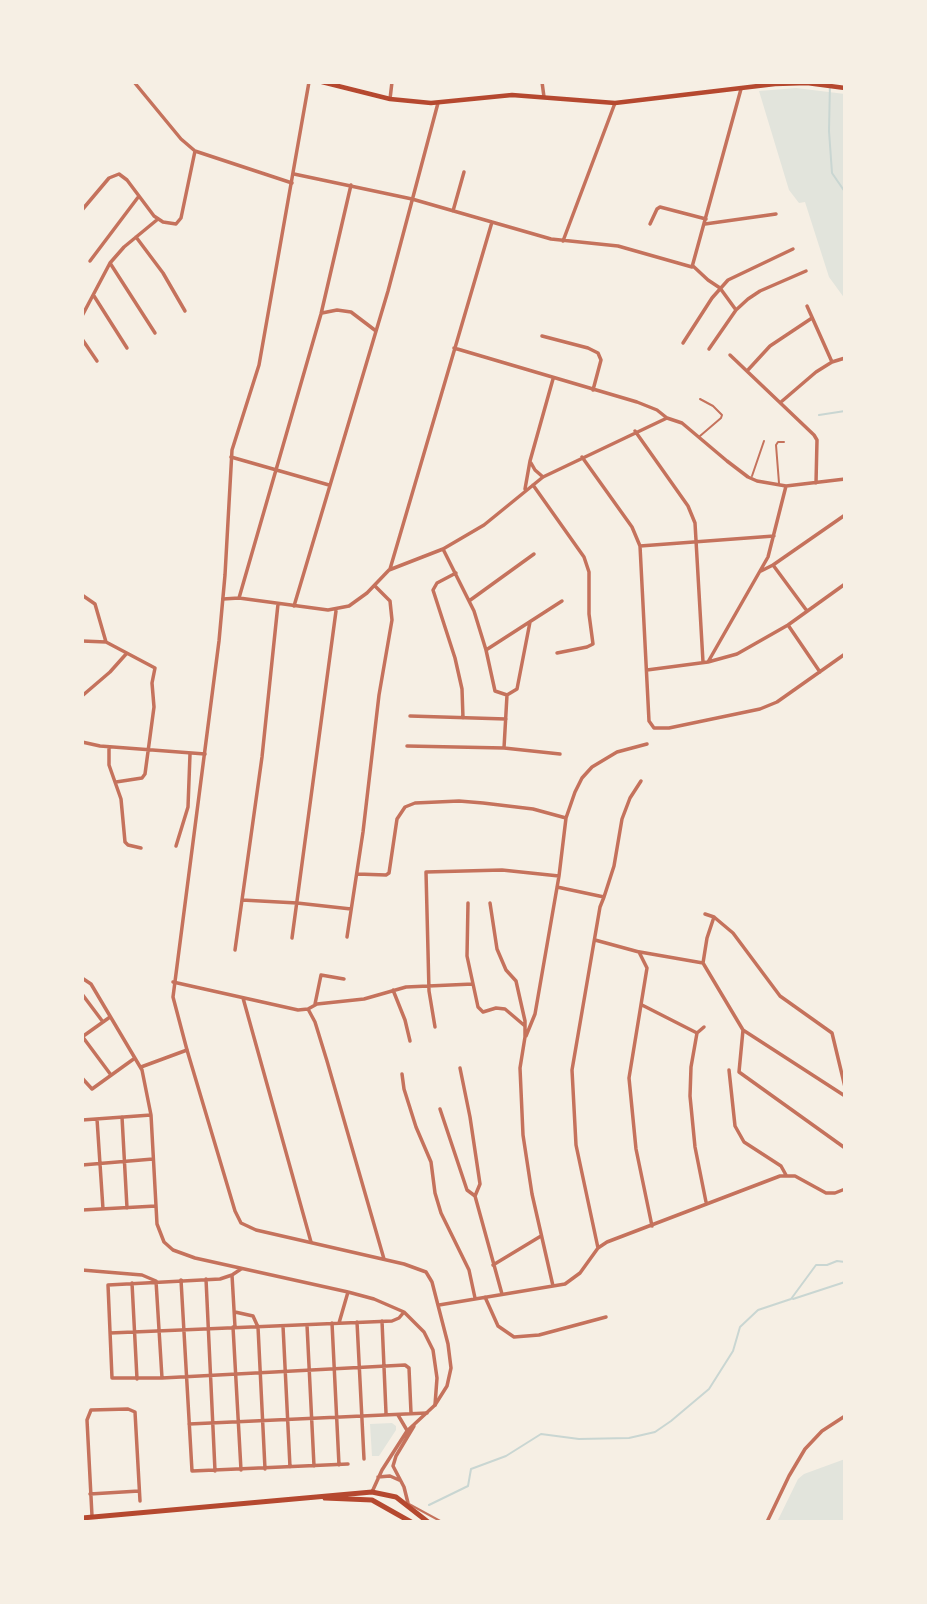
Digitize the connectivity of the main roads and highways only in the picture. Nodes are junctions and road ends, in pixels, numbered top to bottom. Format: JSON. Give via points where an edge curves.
{"nodes":[{"id":1,"x":322,"y":82,"type":"edge"},
{"id":2,"x":797,"y":83,"type":"edge"},
{"id":3,"x":845,"y":88,"type":"edge"},
{"id":4,"x":372,"y":1492,"type":"junction"},
{"id":5,"x":312,"y":1498,"type":"junction"},
{"id":6,"x":372,"y":1500,"type":"junction"},
{"id":7,"x":407,"y":1505,"type":"junction"},
{"id":8,"x":384,"y":1507,"type":"junction"},
{"id":9,"x":82,"y":1518,"type":"edge"},
{"id":10,"x":400,"y":1518,"type":"edge"},
{"id":11,"x":409,"y":1521,"type":"edge"},
{"id":12,"x":428,"y":1522,"type":"edge"}],
"edges":[{"from":1,"to":2,"type":"main road","via":[[390,99],[438,103],[497,96],[615,103]]},
{"from":2,"to":3,"type":"main road"},
{"from":4,"to":5,"type":"main road"},
{"from":4,"to":6,"type":"main road"},
{"from":4,"to":7,"type":"main road","via":[[396,1497]]},
{"from":5,"to":6,"type":"main road"},
{"from":5,"to":9,"type":"main road"},
{"from":6,"to":8,"type":"main road"},
{"from":7,"to":8,"type":"main road"},
{"from":7,"to":12,"type":"main road"},
{"from":8,"to":10,"type":"main road"},
{"from":10,"to":11,"type":"main road"}]}
